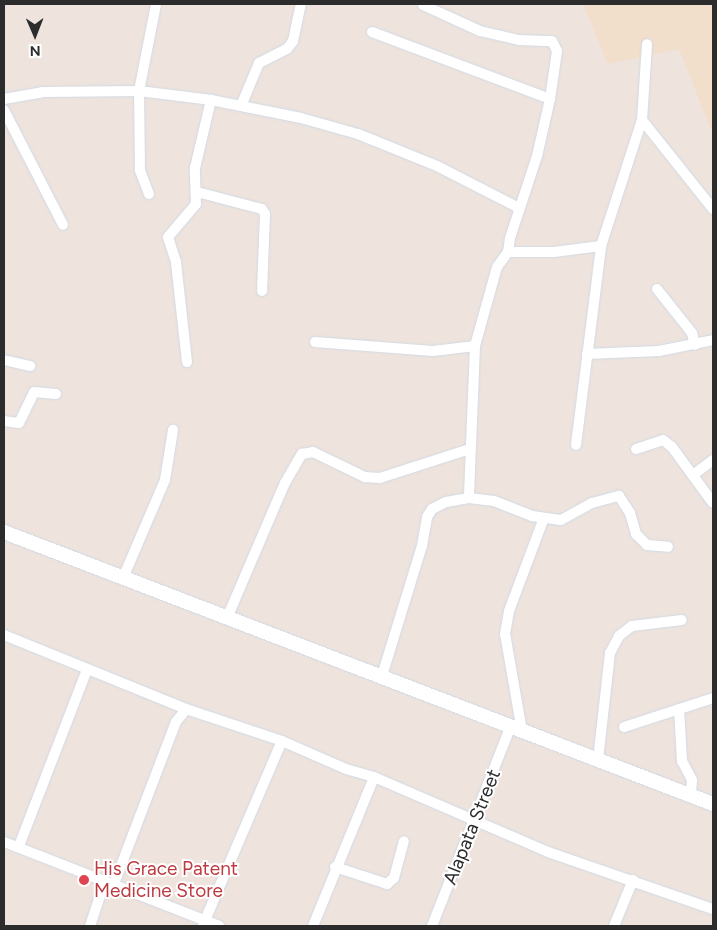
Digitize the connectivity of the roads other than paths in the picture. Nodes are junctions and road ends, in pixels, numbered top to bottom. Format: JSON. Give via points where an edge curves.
{"nodes":[{"id":1,"x":156,"y":4,"type":"edge"},
{"id":2,"x":301,"y":4,"type":"edge"},
{"id":3,"x":423,"y":6,"type":"dead end"},
{"id":4,"x":372,"y":32,"type":"dead end"},
{"id":5,"x":648,"y":44,"type":"dead end"},
{"id":6,"x":140,"y":92,"type":"junction"},
{"id":7,"x":4,"y":99,"type":"edge"},
{"id":8,"x":550,"y":99,"type":"junction"},
{"id":9,"x":211,"y":100,"type":"junction"},
{"id":10,"x":241,"y":106,"type":"junction"},
{"id":11,"x":4,"y":110,"type":"edge"},
{"id":12,"x":642,"y":120,"type":"junction"},
{"id":13,"x":197,"y":192,"type":"junction"},
{"id":14,"x":150,"y":194,"type":"dead end"},
{"id":15,"x":519,"y":208,"type":"junction"},
{"id":16,"x":713,"y":209,"type":"edge"},
{"id":17,"x":63,"y":225,"type":"dead end"},
{"id":18,"x":601,"y":246,"type":"junction"},
{"id":19,"x":508,"y":252,"type":"junction"},
{"id":20,"x":657,"y":289,"type":"dead end"},
{"id":21,"x":262,"y":290,"type":"dead end"},
{"id":22,"x":713,"y":340,"type":"edge"},
{"id":23,"x":315,"y":342,"type":"dead end"},
{"id":24,"x":695,"y":345,"type":"junction"},
{"id":25,"x":475,"y":346,"type":"junction"},
{"id":26,"x":587,"y":354,"type":"junction"},
{"id":27,"x":4,"y":360,"type":"edge"},
{"id":28,"x":187,"y":362,"type":"dead end"},
{"id":29,"x":30,"y":366,"type":"dead end"},
{"id":30,"x":56,"y":394,"type":"dead end"},
{"id":31,"x":4,"y":421,"type":"edge"},
{"id":32,"x":174,"y":430,"type":"dead end"},
{"id":33,"x":576,"y":445,"type":"dead end"},
{"id":34,"x":470,"y":448,"type":"junction"},
{"id":35,"x":636,"y":449,"type":"dead end"},
{"id":36,"x":713,"y":460,"type":"edge"},
{"id":37,"x":693,"y":475,"type":"junction"},
{"id":38,"x":469,"y":498,"type":"junction"},
{"id":39,"x":713,"y":503,"type":"edge"},
{"id":40,"x":544,"y":518,"type":"junction"},
{"id":41,"x":4,"y":532,"type":"edge"},
{"id":42,"x":668,"y":547,"type":"dead end"},
{"id":43,"x":123,"y":578,"type":"junction"},
{"id":44,"x":227,"y":618,"type":"junction"},
{"id":45,"x":682,"y":620,"type":"dead end"},
{"id":46,"x":4,"y":635,"type":"edge"},
{"id":47,"x":87,"y":670,"type":"junction"},
{"id":48,"x":381,"y":679,"type":"junction"},
{"id":49,"x":712,"y":698,"type":"edge"},
{"id":50,"x":679,"y":708,"type":"junction"},
{"id":51,"x":186,"y":709,"type":"junction"},
{"id":52,"x":624,"y":728,"type":"dead end"},
{"id":53,"x":516,"y":730,"type":"junction"},
{"id":54,"x":282,"y":741,"type":"junction"},
{"id":55,"x":598,"y":760,"type":"junction"},
{"id":56,"x":374,"y":777,"type":"junction"},
{"id":57,"x":691,"y":796,"type":"junction"},
{"id":58,"x":713,"y":804,"type":"edge"},
{"id":59,"x":474,"y":822,"type":"junction"},
{"id":60,"x":404,"y":840,"type":"dead end"},
{"id":61,"x":4,"y":842,"type":"edge"},
{"id":62,"x":18,"y":846,"type":"junction"},
{"id":63,"x":335,"y":867,"type":"junction"},
{"id":64,"x":634,"y":880,"type":"junction"},
{"id":65,"x":109,"y":882,"type":"junction"},
{"id":66,"x":713,"y":909,"type":"edge"},
{"id":67,"x":204,"y":924,"type":"edge"},
{"id":68,"x":90,"y":926,"type":"edge"},
{"id":69,"x":219,"y":926,"type":"edge"},
{"id":70,"x":313,"y":926,"type":"edge"},
{"id":71,"x":432,"y":926,"type":"edge"},
{"id":72,"x":614,"y":926,"type":"edge"}],
"edges":[{"from":1,"to":6,"type":"street"},
{"from":2,"to":10,"type":"street","via":[[293,41],[287,49],[259,63]]},
{"from":3,"to":8,"type":"street","via":[[480,31],[519,40],[552,41],[556,51]]},
{"from":4,"to":8,"type":"street"},
{"from":5,"to":12,"type":"street"},
{"from":6,"to":7,"type":"street","via":[[42,92]]},
{"from":6,"to":9,"type":"street"},
{"from":6,"to":14,"type":"street","via":[[140,170]]},
{"from":8,"to":15,"type":"street","via":[[537,156]]},
{"from":9,"to":10,"type":"street"},
{"from":9,"to":13,"type":"street","via":[[195,168]]},
{"from":10,"to":15,"type":"street","via":[[358,134],[436,166]]},
{"from":11,"to":17,"type":"street"},
{"from":12,"to":16,"type":"street"},
{"from":12,"to":18,"type":"street"},
{"from":13,"to":21,"type":"street","via":[[262,209],[265,214]]},
{"from":13,"to":28,"type":"street","via":[[194,211],[168,237],[176,262]]},
{"from":15,"to":19,"type":"street"},
{"from":18,"to":19,"type":"street","via":[[554,252]]},
{"from":18,"to":26,"type":"street"},
{"from":19,"to":25,"type":"street","via":[[497,267]]},
{"from":20,"to":24,"type":"street","via":[[692,333]]},
{"from":22,"to":24,"type":"street"},
{"from":23,"to":25,"type":"street","via":[[433,351]]},
{"from":24,"to":26,"type":"street","via":[[634,353]]},
{"from":25,"to":34,"type":"street"},
{"from":26,"to":33,"type":"street"},
{"from":27,"to":29,"type":"street"},
{"from":30,"to":31,"type":"street","via":[[34,392],[19,423]]},
{"from":32,"to":43,"type":"street","via":[[165,480]]},
{"from":34,"to":38,"type":"street"},
{"from":34,"to":44,"type":"street","via":[[380,478],[365,478],[313,452],[302,454],[285,483]]},
{"from":35,"to":37,"type":"street","via":[[663,440]]},
{"from":36,"to":37,"type":"street"},
{"from":37,"to":39,"type":"street"},
{"from":38,"to":40,"type":"street","via":[[494,501]]},
{"from":38,"to":48,"type":"street","via":[[446,502],[432,509],[427,518],[422,546]]},
{"from":40,"to":42,"type":"street","via":[[567,518],[592,503],[619,496],[630,513],[636,534],[647,545]]},
{"from":40,"to":53,"type":"street","via":[[509,611],[505,634]]},
{"from":41,"to":43,"type":"street"},
{"from":43,"to":44,"type":"street"},
{"from":44,"to":48,"type":"street"},
{"from":45,"to":55,"type":"street","via":[[632,626],[619,636],[610,653]]},
{"from":46,"to":47,"type":"street"},
{"from":47,"to":51,"type":"street"},
{"from":47,"to":62,"type":"street"},
{"from":48,"to":53,"type":"street"},
{"from":49,"to":50,"type":"street"},
{"from":50,"to":52,"type":"street"},
{"from":50,"to":57,"type":"street","via":[[682,761],[692,780]]},
{"from":51,"to":54,"type":"street"},
{"from":51,"to":65,"type":"street","via":[[176,722]]},
{"from":53,"to":55,"type":"street"},
{"from":53,"to":59,"type":"street","name":"Alapata Street"},
{"from":54,"to":56,"type":"street","via":[[346,769]]},
{"from":54,"to":67,"type":"street"},
{"from":55,"to":57,"type":"street"},
{"from":56,"to":59,"type":"street"},
{"from":56,"to":63,"type":"street"},
{"from":57,"to":58,"type":"street"},
{"from":59,"to":64,"type":"street","via":[[582,864]]},
{"from":59,"to":71,"type":"street","name":"Alapata Street"},
{"from":60,"to":63,"type":"street","via":[[394,878],[386,884]]},
{"from":61,"to":62,"type":"street"},
{"from":62,"to":65,"type":"street"},
{"from":63,"to":70,"type":"street"},
{"from":64,"to":66,"type":"street"},
{"from":64,"to":72,"type":"street"},
{"from":65,"to":67,"type":"street"},
{"from":65,"to":68,"type":"street"},
{"from":67,"to":69,"type":"street"}]}
